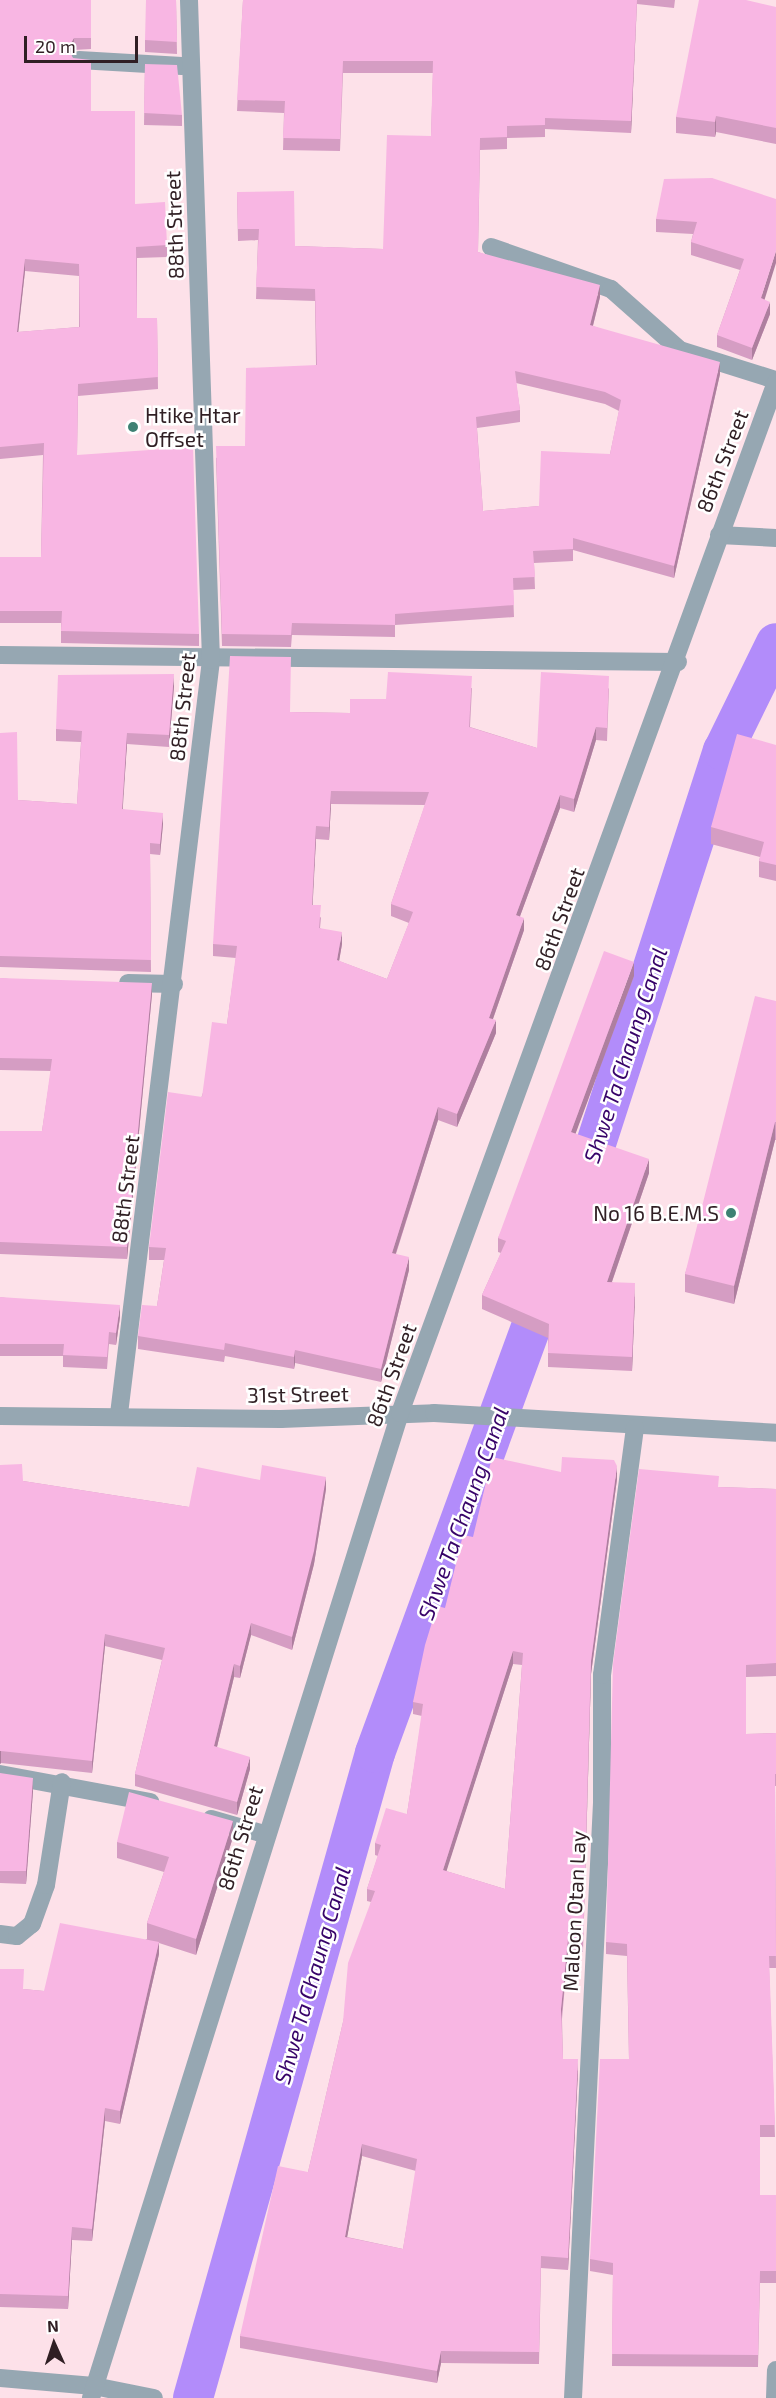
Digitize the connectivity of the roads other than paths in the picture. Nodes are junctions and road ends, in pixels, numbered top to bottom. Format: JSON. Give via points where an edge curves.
{"nodes":[{"id":1,"x":189,"y":0,"type":"edge"},
{"id":2,"x":79,"y":60,"type":"edge"},
{"id":3,"x":190,"y":66,"type":"junction"},
{"id":4,"x":491,"y":247,"type":"dead end"},
{"id":5,"x":776,"y":381,"type":"edge"},
{"id":6,"x":719,"y":534,"type":"junction"},
{"id":7,"x":776,"y":538,"type":"edge"},
{"id":8,"x":0,"y":655,"type":"edge"},
{"id":9,"x":211,"y":660,"type":"junction"},
{"id":10,"x":678,"y":662,"type":"junction"},
{"id":11,"x":105,"y":982,"type":"edge"},
{"id":12,"x":174,"y":984,"type":"junction"},
{"id":13,"x":400,"y":1413,"type":"junction"},
{"id":14,"x":119,"y":1414,"type":"junction"},
{"id":15,"x":0,"y":1416,"type":"edge"},
{"id":16,"x":635,"y":1428,"type":"junction"},
{"id":17,"x":776,"y":1433,"type":"edge"},
{"id":18,"x":0,"y":1774,"type":"edge"},
{"id":19,"x":62,"y":1782,"type":"junction"},
{"id":20,"x":171,"y":1807,"type":"edge"},
{"id":21,"x":192,"y":1813,"type":"edge"},
{"id":22,"x":264,"y":1834,"type":"junction"},
{"id":23,"x":0,"y":1934,"type":"edge"},
{"id":24,"x":776,"y":2370,"type":"edge"},
{"id":25,"x":0,"y":2378,"type":"edge"},
{"id":26,"x":92,"y":2392,"type":"edge"},
{"id":27,"x":154,"y":2398,"type":"edge"},
{"id":28,"x":573,"y":2398,"type":"edge"},
{"id":29,"x":775,"y":2398,"type":"edge"}],
"edges":[{"from":1,"to":3,"type":"street","name":"88th Street"},
{"from":2,"to":3,"type":"street"},
{"from":3,"to":9,"type":"street","name":"88th Street"},
{"from":4,"to":5,"type":"street","via":[[611,289],[680,350]]},
{"from":5,"to":6,"type":"street","name":"86th Street"},
{"from":6,"to":7,"type":"street"},
{"from":6,"to":10,"type":"street","name":"86th Street"},
{"from":8,"to":9,"type":"street"},
{"from":9,"to":10,"type":"street"},
{"from":9,"to":12,"type":"street","name":"88th Street"},
{"from":10,"to":13,"type":"street","name":"86th Street"},
{"from":11,"to":12,"type":"street"},
{"from":12,"to":14,"type":"street","name":"88th Street"},
{"from":13,"to":14,"type":"street","name":"31st Street","via":[[281,1419]]},
{"from":13,"to":16,"type":"street","name":"31st Street"},
{"from":13,"to":22,"type":"street","name":"86th Street"},
{"from":14,"to":15,"type":"street","name":"31st Street"},
{"from":16,"to":17,"type":"street","name":"31st Street"},
{"from":16,"to":28,"type":"street","name":"Maloon Otan Lay","via":[[602,1675],[602,1803]]},
{"from":18,"to":19,"type":"street"},
{"from":19,"to":20,"type":"street"},
{"from":19,"to":23,"type":"street","via":[[46,1885],[32,1924],[17,1936]]},
{"from":21,"to":22,"type":"street"},
{"from":22,"to":26,"type":"street","name":"86th Street"},
{"from":24,"to":29,"type":"street"},
{"from":25,"to":26,"type":"street"},
{"from":26,"to":27,"type":"street"}]}
